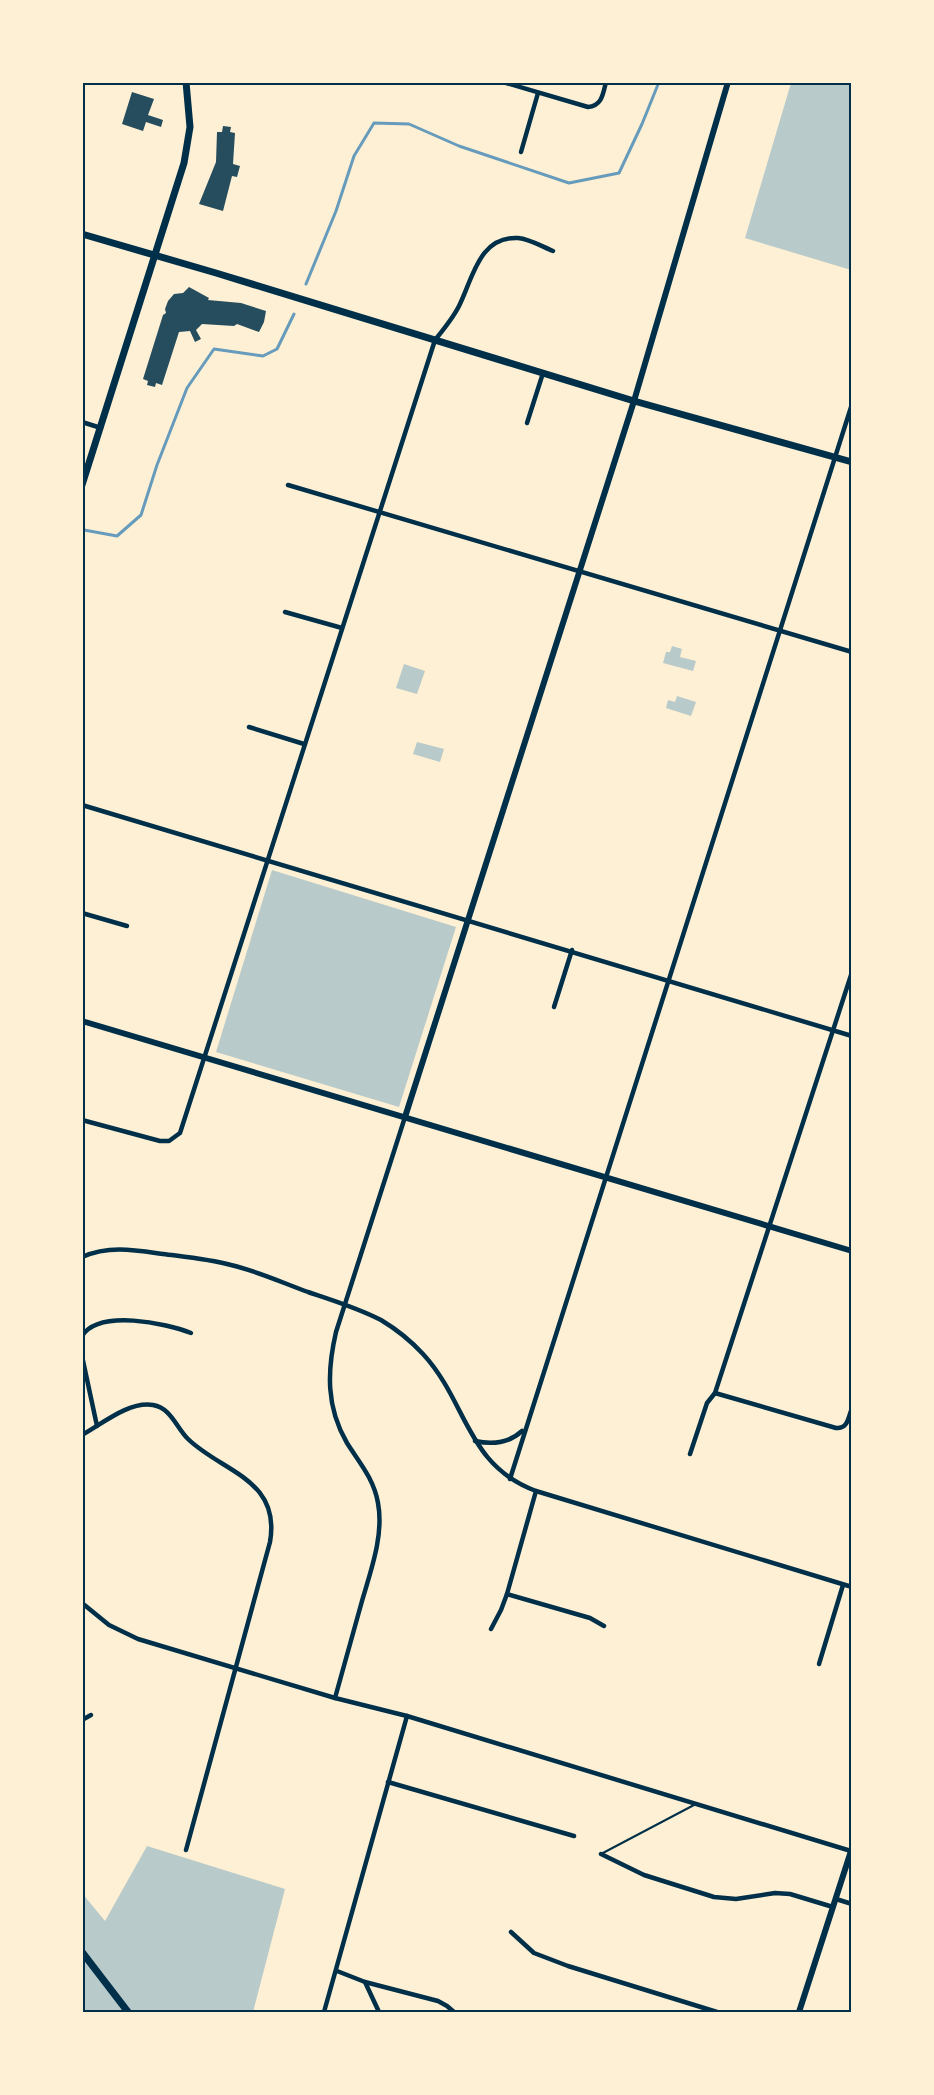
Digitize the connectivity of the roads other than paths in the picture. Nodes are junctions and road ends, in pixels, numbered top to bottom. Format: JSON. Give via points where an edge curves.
{"nodes":[{"id":1,"x":186,"y":82,"type":"edge"},
{"id":2,"x":503,"y":82,"type":"edge"},
{"id":3,"x":606,"y":82,"type":"edge"},
{"id":4,"x":728,"y":82,"type":"edge"},
{"id":5,"x":538,"y":93,"type":"junction"},
{"id":6,"x":521,"y":153,"type":"dead end"},
{"id":7,"x":82,"y":234,"type":"edge"},
{"id":8,"x":553,"y":251,"type":"dead end"},
{"id":9,"x":156,"y":256,"type":"junction"},
{"id":10,"x":435,"y":340,"type":"junction"},
{"id":11,"x":543,"y":373,"type":"junction"},
{"id":12,"x":634,"y":402,"type":"junction"},
{"id":13,"x":852,"y":404,"type":"edge"},
{"id":14,"x":82,"y":422,"type":"edge"},
{"id":15,"x":527,"y":423,"type":"dead end"},
{"id":16,"x":101,"y":428,"type":"junction"},
{"id":17,"x":836,"y":458,"type":"junction"},
{"id":18,"x":852,"y":462,"type":"edge"},
{"id":19,"x":288,"y":484,"type":"dead end"},
{"id":20,"x":82,"y":485,"type":"edge"},
{"id":21,"x":379,"y":512,"type":"junction"},
{"id":22,"x":579,"y":572,"type":"junction"},
{"id":23,"x":285,"y":612,"type":"dead end"},
{"id":24,"x":342,"y":628,"type":"junction"},
{"id":25,"x":780,"y":632,"type":"junction"},
{"id":26,"x":852,"y":652,"type":"edge"},
{"id":27,"x":249,"y":727,"type":"dead end"},
{"id":28,"x":304,"y":744,"type":"junction"},
{"id":29,"x":82,"y":805,"type":"edge"},
{"id":30,"x":268,"y":860,"type":"junction"},
{"id":31,"x":82,"y":913,"type":"edge"},
{"id":32,"x":468,"y":919,"type":"junction"},
{"id":33,"x":127,"y":926,"type":"dead end"},
{"id":34,"x":572,"y":950,"type":"junction"},
{"id":35,"x":852,"y":972,"type":"edge"},
{"id":36,"x":669,"y":980,"type":"junction"},
{"id":37,"x":554,"y":1007,"type":"dead end"},
{"id":38,"x":82,"y":1021,"type":"edge"},
{"id":39,"x":833,"y":1030,"type":"junction"},
{"id":40,"x":852,"y":1036,"type":"edge"},
{"id":41,"x":205,"y":1057,"type":"junction"},
{"id":42,"x":405,"y":1117,"type":"junction"},
{"id":43,"x":82,"y":1120,"type":"edge"},
{"id":44,"x":605,"y":1177,"type":"junction"},
{"id":45,"x":770,"y":1226,"type":"junction"},
{"id":46,"x":852,"y":1251,"type":"edge"},
{"id":47,"x":82,"y":1257,"type":"edge"},
{"id":48,"x":345,"y":1305,"type":"junction"},
{"id":49,"x":191,"y":1333,"type":"dead end"},
{"id":50,"x":82,"y":1336,"type":"edge"},
{"id":51,"x":82,"y":1356,"type":"edge"},
{"id":52,"x":715,"y":1393,"type":"junction"},
{"id":53,"x":852,"y":1408,"type":"edge"},
{"id":54,"x":98,"y":1426,"type":"junction"},
{"id":55,"x":524,"y":1429,"type":"junction"},
{"id":56,"x":82,"y":1435,"type":"edge"},
{"id":57,"x":475,"y":1441,"type":"junction"},
{"id":58,"x":690,"y":1454,"type":"dead end"},
{"id":59,"x":510,"y":1479,"type":"junction"},
{"id":60,"x":536,"y":1491,"type":"junction"},
{"id":61,"x":843,"y":1585,"type":"junction"},
{"id":62,"x":852,"y":1587,"type":"edge"},
{"id":63,"x":507,"y":1594,"type":"junction"},
{"id":64,"x":82,"y":1603,"type":"edge"},
{"id":65,"x":604,"y":1626,"type":"dead end"},
{"id":66,"x":491,"y":1629,"type":"dead end"},
{"id":67,"x":819,"y":1664,"type":"dead end"},
{"id":68,"x":236,"y":1669,"type":"junction"},
{"id":69,"x":335,"y":1698,"type":"junction"},
{"id":70,"x":91,"y":1715,"type":"dead end"},
{"id":71,"x":407,"y":1716,"type":"junction"},
{"id":72,"x":82,"y":1720,"type":"edge"},
{"id":73,"x":388,"y":1782,"type":"junction"},
{"id":74,"x":694,"y":1804,"type":"junction"},
{"id":75,"x":574,"y":1836,"type":"dead end"},
{"id":76,"x":851,"y":1849,"type":"edge"},
{"id":77,"x":186,"y":1850,"type":"dead end"},
{"id":78,"x":601,"y":1854,"type":"joint"},
{"id":79,"x":836,"y":1899,"type":"junction"},
{"id":80,"x":852,"y":1904,"type":"edge"},
{"id":81,"x":833,"y":1907,"type":"junction"},
{"id":82,"x":511,"y":1932,"type":"dead end"},
{"id":83,"x":82,"y":1952,"type":"edge"},
{"id":84,"x":337,"y":1971,"type":"junction"},
{"id":85,"x":365,"y":1982,"type":"junction"},
{"id":86,"x":128,"y":2013,"type":"edge"},
{"id":87,"x":324,"y":2013,"type":"edge"},
{"id":88,"x":379,"y":2013,"type":"edge"},
{"id":89,"x":454,"y":2013,"type":"edge"},
{"id":90,"x":717,"y":2013,"type":"edge"},
{"id":91,"x":799,"y":2013,"type":"edge"}],
"edges":[{"from":1,"to":9,"type":"main road","via":[[190,127],[184,163]]},
{"from":2,"to":5,"type":"street"},
{"from":3,"to":5,"type":"street","via":[[600,101],[592,107]]},
{"from":4,"to":12,"type":"street"},
{"from":5,"to":6,"type":"street"},
{"from":7,"to":9,"type":"main road"},
{"from":8,"to":10,"type":"street","via":[[518,238],[489,247],[480,258],[458,308]]},
{"from":9,"to":10,"type":"main road"},
{"from":9,"to":16,"type":"main road"},
{"from":10,"to":11,"type":"main road"},
{"from":10,"to":21,"type":"street"},
{"from":11,"to":12,"type":"main road"},
{"from":11,"to":15,"type":"street"},
{"from":12,"to":17,"type":"main road"},
{"from":12,"to":22,"type":"street"},
{"from":13,"to":17,"type":"street"},
{"from":14,"to":16,"type":"street"},
{"from":16,"to":20,"type":"main road"},
{"from":17,"to":18,"type":"main road"},
{"from":17,"to":25,"type":"street"},
{"from":19,"to":21,"type":"street"},
{"from":21,"to":22,"type":"street"},
{"from":21,"to":24,"type":"street"},
{"from":22,"to":25,"type":"street"},
{"from":22,"to":32,"type":"street"},
{"from":23,"to":24,"type":"street"},
{"from":24,"to":28,"type":"street"},
{"from":25,"to":26,"type":"street"},
{"from":25,"to":36,"type":"street"},
{"from":27,"to":28,"type":"street"},
{"from":28,"to":30,"type":"street"},
{"from":29,"to":30,"type":"street"},
{"from":30,"to":32,"type":"street"},
{"from":30,"to":41,"type":"street"},
{"from":31,"to":33,"type":"street"},
{"from":32,"to":34,"type":"street"},
{"from":32,"to":42,"type":"street"},
{"from":34,"to":36,"type":"street"},
{"from":34,"to":37,"type":"street"},
{"from":35,"to":39,"type":"street"},
{"from":36,"to":39,"type":"street"},
{"from":36,"to":44,"type":"street"},
{"from":38,"to":41,"type":"street"},
{"from":39,"to":40,"type":"street"},
{"from":39,"to":45,"type":"street"},
{"from":41,"to":42,"type":"street"},
{"from":41,"to":43,"type":"street","via":[[182,1128],[175,1138],[160,1141]]},
{"from":42,"to":44,"type":"street"},
{"from":42,"to":48,"type":"street"},
{"from":44,"to":45,"type":"street"},
{"from":44,"to":55,"type":"street"},
{"from":45,"to":46,"type":"street"},
{"from":45,"to":52,"type":"street"},
{"from":47,"to":48,"type":"street","via":[[117,1248],[206,1260],[233,1265]]},
{"from":48,"to":57,"type":"street","via":[[381,1320],[423,1353],[445,1381]]},
{"from":48,"to":69,"type":"street","via":[[330,1359],[332,1401],[340,1430],[374,1488],[380,1522]]},
{"from":49,"to":50,"type":"street","via":[[159,1323],[123,1321],[92,1327]]},
{"from":51,"to":54,"type":"street"},
{"from":52,"to":53,"type":"street","via":[[836,1428],[843,1428]]},
{"from":52,"to":58,"type":"street","via":[[707,1403]]},
{"from":54,"to":56,"type":"street"},
{"from":54,"to":68,"type":"street","via":[[132,1407],[156,1406],[169,1414],[199,1448],[251,1481],[263,1498],[271,1533]]},
{"from":55,"to":57,"type":"street","via":[[499,1443]]},
{"from":55,"to":59,"type":"street"},
{"from":57,"to":59,"type":"street","via":[[493,1465]]},
{"from":59,"to":60,"type":"street"},
{"from":60,"to":61,"type":"street"},
{"from":60,"to":63,"type":"street"},
{"from":61,"to":62,"type":"street"},
{"from":61,"to":67,"type":"street"},
{"from":63,"to":65,"type":"street","via":[[590,1618]]},
{"from":63,"to":66,"type":"street"},
{"from":64,"to":68,"type":"street","via":[[128,1635]]},
{"from":68,"to":69,"type":"street"},
{"from":68,"to":77,"type":"street"},
{"from":69,"to":71,"type":"street"},
{"from":70,"to":72,"type":"street"},
{"from":71,"to":73,"type":"street"},
{"from":71,"to":74,"type":"street"},
{"from":73,"to":75,"type":"street"},
{"from":73,"to":84,"type":"street"},
{"from":74,"to":76,"type":"street"},
{"from":74,"to":78,"type":"lane"},
{"from":76,"to":79,"type":"street"},
{"from":78,"to":81,"type":"street","via":[[644,1875],[714,1897],[790,1894]]},
{"from":79,"to":80,"type":"street"},
{"from":79,"to":81,"type":"street"},
{"from":81,"to":91,"type":"street"},
{"from":82,"to":90,"type":"street","via":[[534,1953]]},
{"from":83,"to":86,"type":"main road"},
{"from":84,"to":85,"type":"street"},
{"from":84,"to":87,"type":"street"},
{"from":85,"to":88,"type":"street"},
{"from":85,"to":89,"type":"street","via":[[438,2001]]}]}
